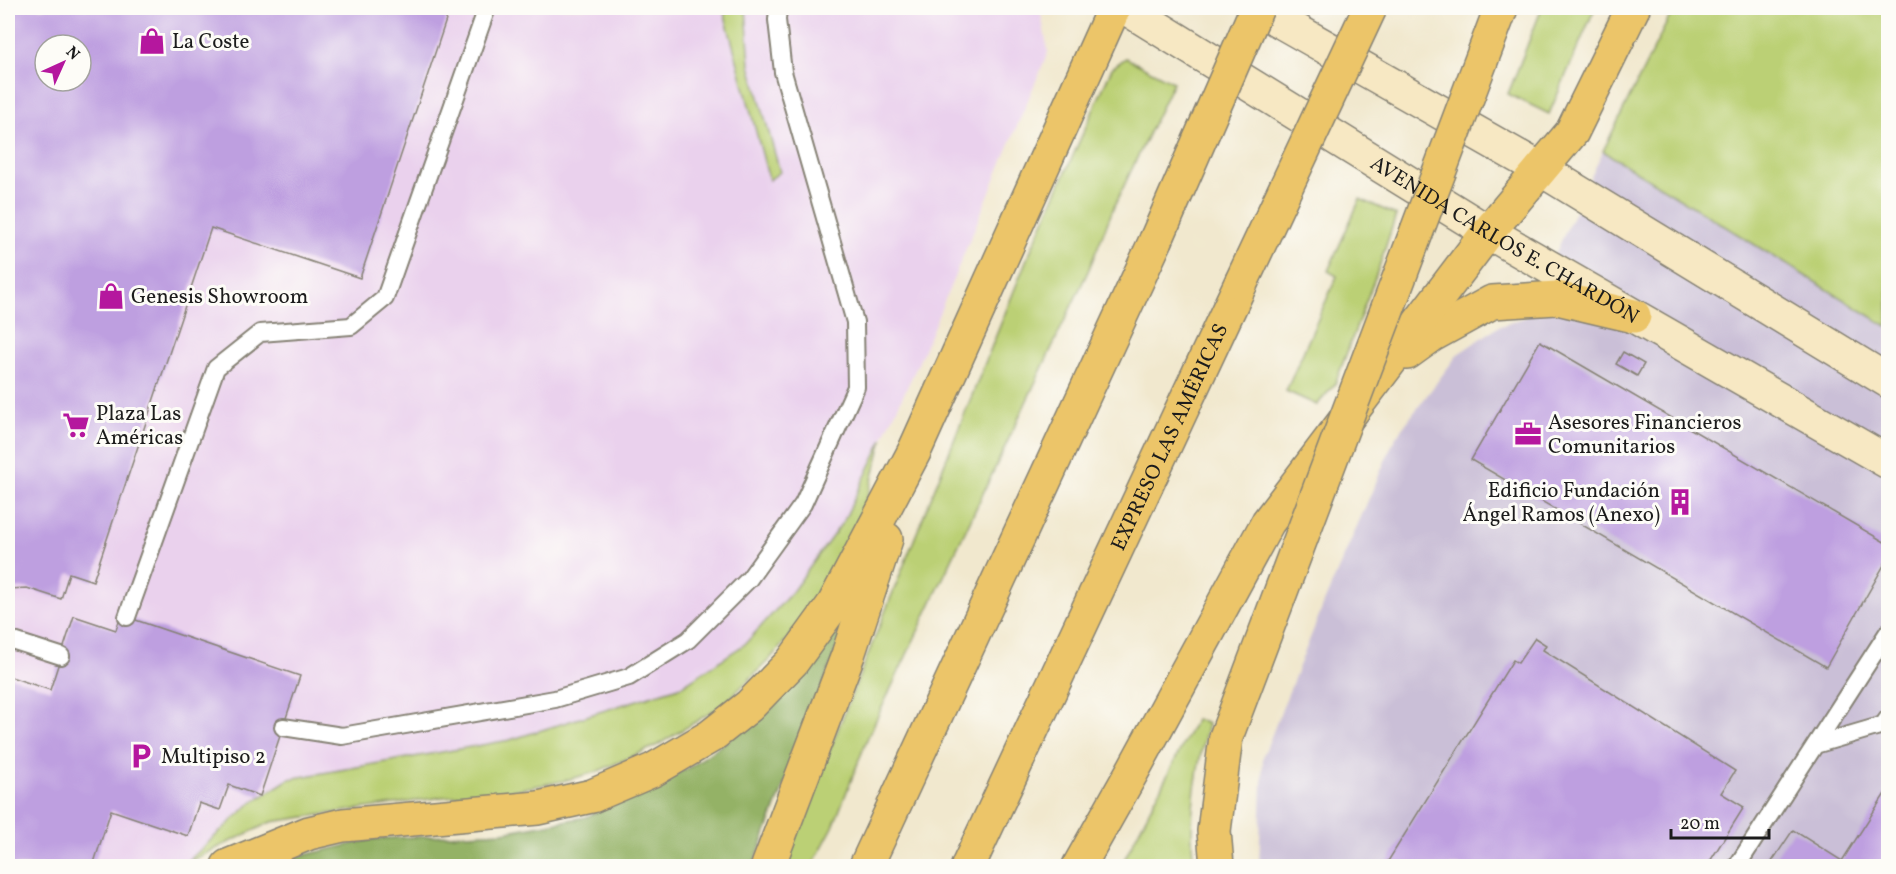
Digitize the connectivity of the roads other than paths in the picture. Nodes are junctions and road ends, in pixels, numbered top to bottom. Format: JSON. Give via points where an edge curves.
{"nodes":[{"id":1,"x":487,"y":8,"type":"edge"},
{"id":2,"x":778,"y":8,"type":"edge"},
{"id":3,"x":1114,"y":8,"type":"edge"},
{"id":4,"x":1126,"y":8,"type":"edge"},
{"id":5,"x":1257,"y":8,"type":"edge"},
{"id":6,"x":1370,"y":8,"type":"edge"},
{"id":7,"x":1501,"y":8,"type":"edge"},
{"id":8,"x":1633,"y":8,"type":"edge"},
{"id":9,"x":1542,"y":170,"type":"junction"},
{"id":10,"x":1488,"y":232,"type":"junction"},
{"id":11,"x":1634,"y":316,"type":"junction"},
{"id":12,"x":1382,"y":372,"type":"junction"},
{"id":13,"x":1888,"y":381,"type":"edge"},
{"id":14,"x":914,"y":452,"type":"junction"},
{"id":15,"x":1888,"y":462,"type":"edge"},
{"id":16,"x":127,"y":617,"type":"dead end"},
{"id":17,"x":1888,"y":632,"type":"edge"},
{"id":18,"x":8,"y":639,"type":"edge"},
{"id":19,"x":60,"y":656,"type":"dead end"},
{"id":20,"x":1888,"y":718,"type":"edge"},
{"id":21,"x":283,"y":727,"type":"dead end"},
{"id":22,"x":1815,"y":745,"type":"junction"},
{"id":23,"x":228,"y":867,"type":"edge"},
{"id":24,"x":768,"y":867,"type":"edge"},
{"id":25,"x":866,"y":867,"type":"edge"},
{"id":26,"x":968,"y":867,"type":"edge"},
{"id":27,"x":1079,"y":867,"type":"edge"},
{"id":28,"x":1217,"y":867,"type":"edge"},
{"id":29,"x":1737,"y":867,"type":"edge"}],
"edges":[{"from":1,"to":16,"type":"lane","via":[[386,298],[351,326],[260,333],[216,368]]},
{"from":2,"to":21,"type":"lane","via":[[783,72],[855,322],[856,387],[803,504],[749,579],[688,640],[628,677],[555,699],[342,736]]},
{"from":3,"to":14,"type":"highway"},
{"from":4,"to":10,"type":"street","name":"AVENIDA CARLOS E. CHARDÓN"},
{"from":5,"to":9,"type":"street"},
{"from":5,"to":25,"type":"highway","bridge":true,"via":[[1156,240]]},
{"from":6,"to":26,"type":"highway","name":"EXPRESO LAS AMÉRICAS","bridge":true},
{"from":7,"to":28,"type":"highway","bridge":true,"via":[[1226,737],[1214,831]]},
{"from":8,"to":9,"type":"highway","via":[[1572,132]]},
{"from":9,"to":10,"type":"highway"},
{"from":9,"to":13,"type":"street"},
{"from":10,"to":11,"type":"street","name":"AVENIDA CARLOS E. CHARDÓN"},
{"from":10,"to":12,"type":"highway"},
{"from":11,"to":12,"type":"highway","via":[[1557,298],[1492,302],[1432,335]]},
{"from":11,"to":15,"type":"street","name":"AVENIDA CARLOS E. CHARDÓN"},
{"from":12,"to":27,"type":"highway","via":[[1268,522]]},
{"from":14,"to":23,"type":"highway","via":[[834,604],[792,662],[749,706],[711,736],[653,770],[592,796],[538,808],[343,825],[309,833]]},
{"from":14,"to":24,"type":"highway","via":[[848,655]]},
{"from":17,"to":22,"type":"lane"},
{"from":18,"to":19,"type":"lane"},
{"from":20,"to":22,"type":"lane","via":[[1883,725]]},
{"from":22,"to":29,"type":"lane"}]}
